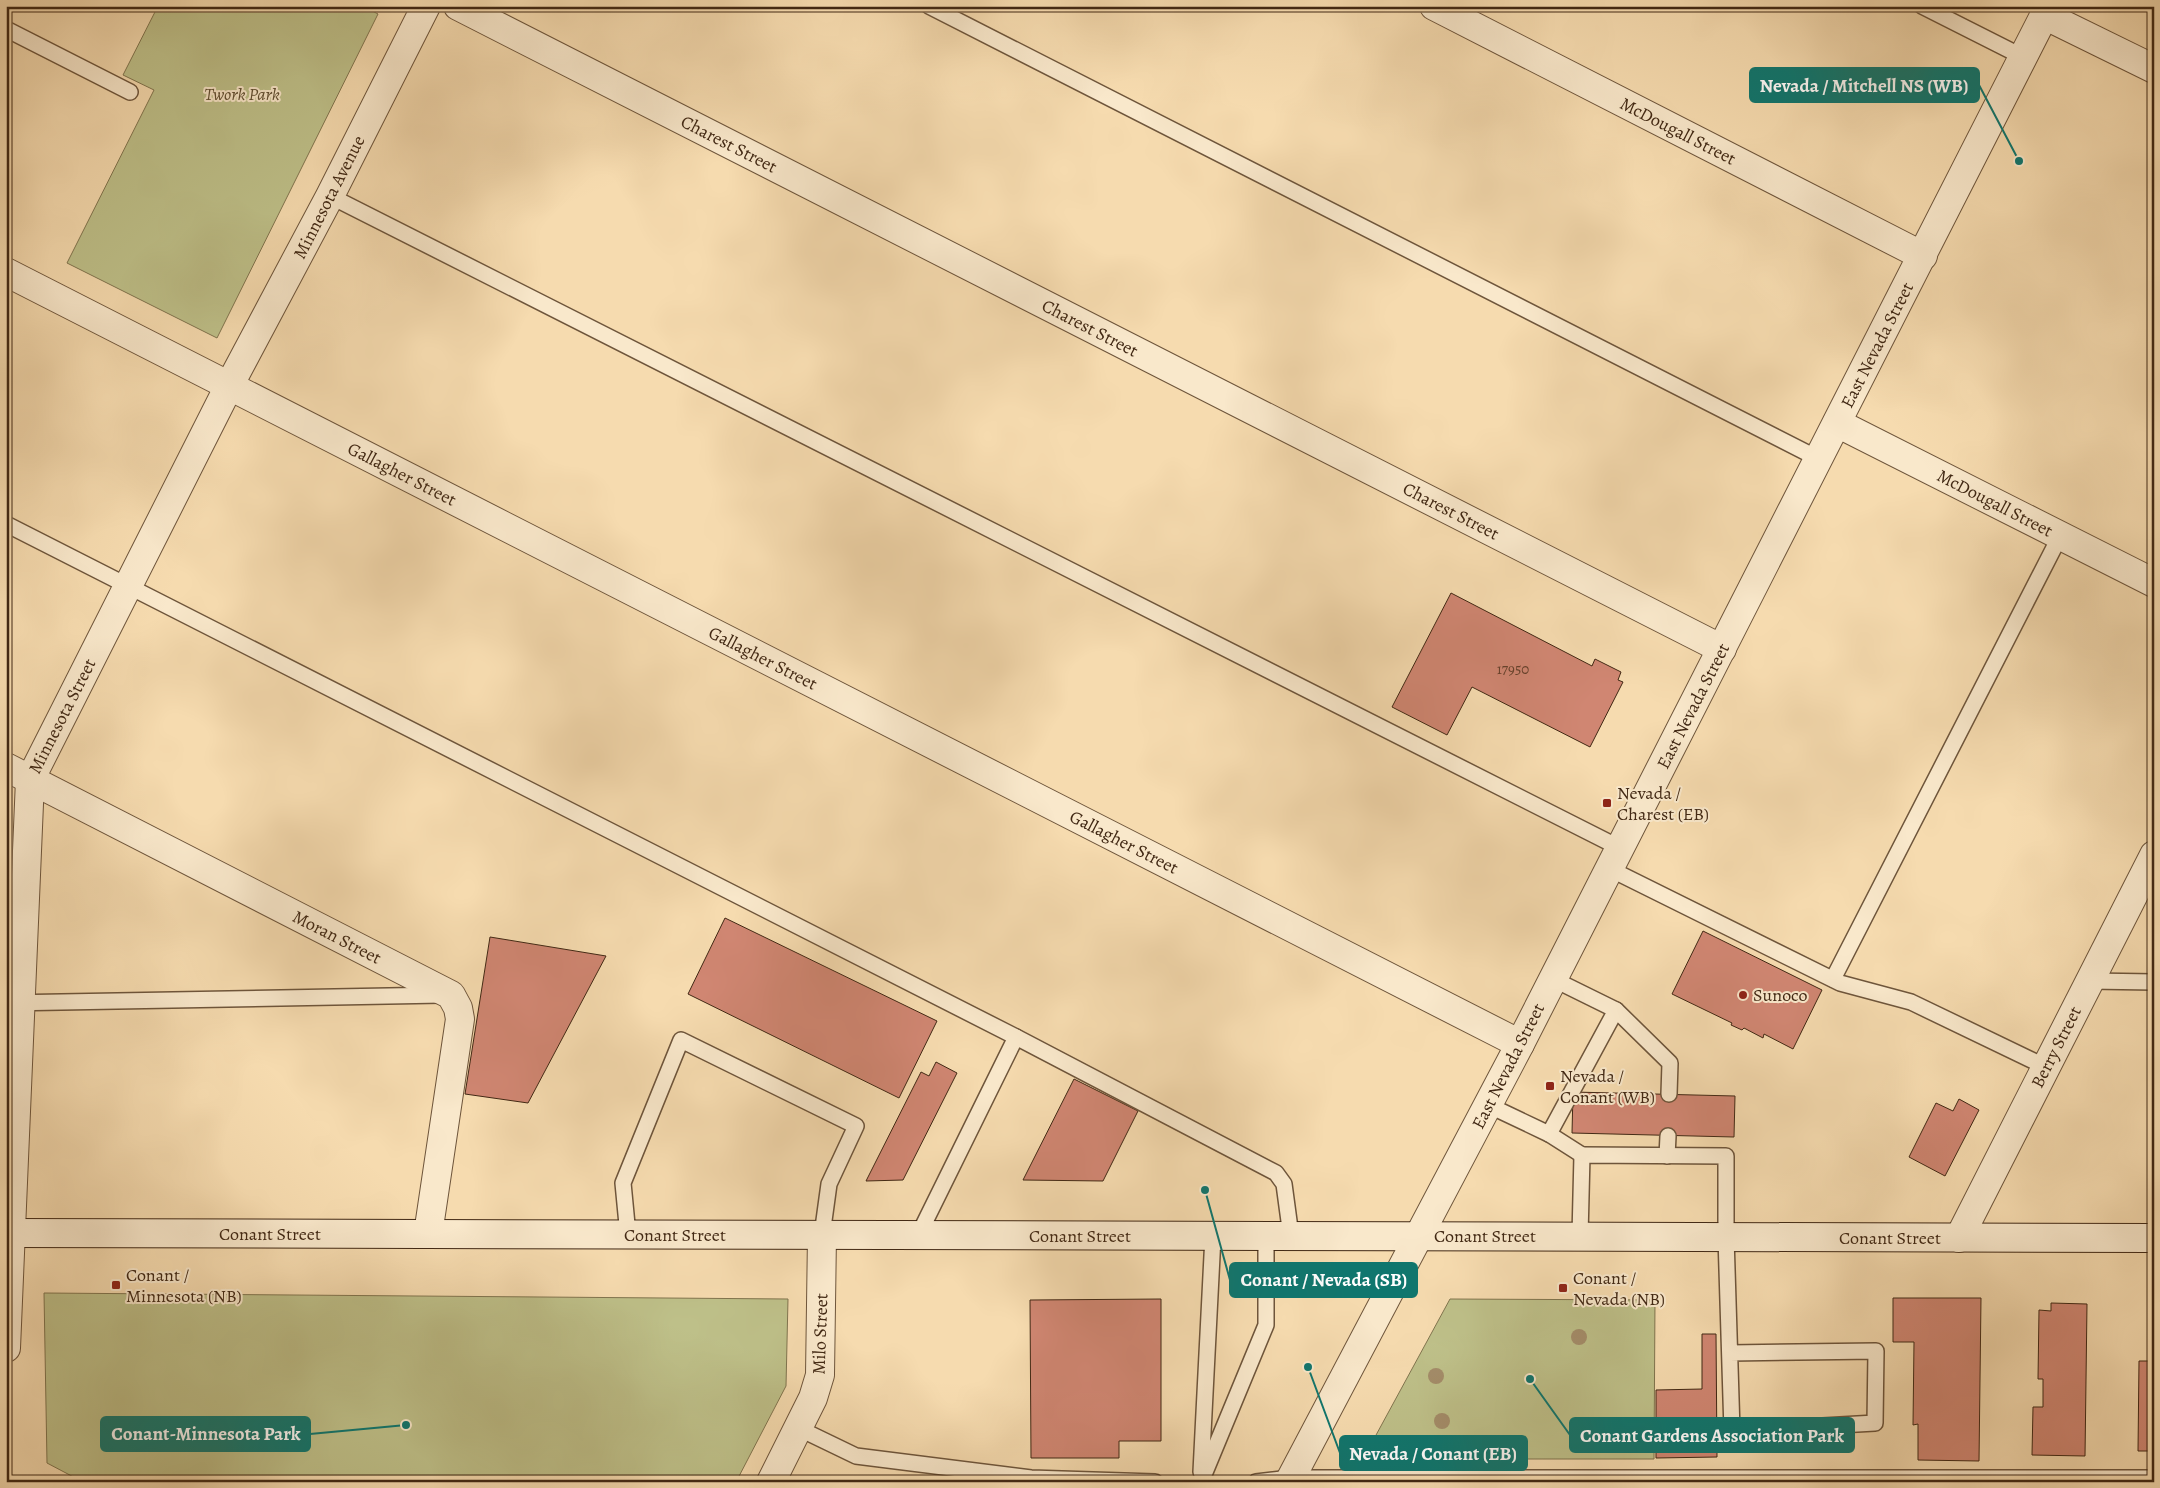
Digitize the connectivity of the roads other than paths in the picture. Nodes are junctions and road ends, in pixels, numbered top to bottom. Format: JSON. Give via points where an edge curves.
{"nodes":[{"id":1,"x":426,"y":6,"type":"edge"},
{"id":2,"x":458,"y":6,"type":"edge"},
{"id":3,"x":929,"y":6,"type":"edge"},
{"id":4,"x":1434,"y":6,"type":"edge"},
{"id":5,"x":1922,"y":6,"type":"edge"},
{"id":6,"x":2047,"y":11,"type":"edge"},
{"id":7,"x":6,"y":29,"type":"edge"},
{"id":8,"x":2023,"y":57,"type":"junction"},
{"id":9,"x":2154,"y":69,"type":"edge"},
{"id":10,"x":130,"y":92,"type":"dead end"},
{"id":11,"x":330,"y":196,"type":"junction"},
{"id":12,"x":1923,"y":256,"type":"junction"},
{"id":13,"x":6,"y":272,"type":"edge"},
{"id":14,"x":229,"y":386,"type":"junction"},
{"id":15,"x":1837,"y":423,"type":"junction"},
{"id":16,"x":1819,"y":459,"type":"junction"},
{"id":17,"x":6,"y":524,"type":"edge"},
{"id":18,"x":2060,"y":536,"type":"junction"},
{"id":19,"x":2154,"y":583,"type":"edge"},
{"id":20,"x":128,"y":586,"type":"junction"},
{"id":21,"x":1722,"y":649,"type":"junction"},
{"id":22,"x":18,"y":774,"type":"edge"},
{"id":23,"x":2154,"y":855,"type":"edge"},
{"id":24,"x":1615,"y":858,"type":"junction"},
{"id":25,"x":1553,"y":979,"type":"junction"},
{"id":26,"x":1833,"y":979,"type":"junction"},
{"id":27,"x":2090,"y":981,"type":"junction"},
{"id":28,"x":2154,"y":982,"type":"edge"},
{"id":29,"x":452,"y":995,"type":"junction"},
{"id":30,"x":13,"y":1003,"type":"edge"},
{"id":31,"x":1616,"y":1010,"type":"junction"},
{"id":32,"x":1016,"y":1037,"type":"junction"},
{"id":33,"x":1520,"y":1044,"type":"junction"},
{"id":34,"x":2046,"y":1067,"type":"junction"},
{"id":35,"x":1669,"y":1094,"type":"dead end"},
{"id":36,"x":1488,"y":1105,"type":"junction"},
{"id":37,"x":1549,"y":1134,"type":"junction"},
{"id":38,"x":1668,"y":1136,"type":"dead end"},
{"id":39,"x":1582,"y":1155,"type":"junction"},
{"id":40,"x":1667,"y":1156,"type":"junction"},
{"id":41,"x":9,"y":1233,"type":"edge"},
{"id":42,"x":428,"y":1234,"type":"junction"},
{"id":43,"x":628,"y":1235,"type":"junction"},
{"id":44,"x":822,"y":1236,"type":"junction"},
{"id":45,"x":918,"y":1236,"type":"junction"},
{"id":46,"x":1213,"y":1236,"type":"junction"},
{"id":47,"x":1278,"y":1236,"type":"junction"},
{"id":48,"x":1419,"y":1236,"type":"junction"},
{"id":49,"x":1580,"y":1236,"type":"junction"},
{"id":50,"x":1726,"y":1237,"type":"junction"},
{"id":51,"x":1959,"y":1238,"type":"junction"},
{"id":52,"x":2154,"y":1238,"type":"edge"},
{"id":53,"x":6,"y":1348,"type":"edge"},
{"id":54,"x":1730,"y":1353,"type":"junction"},
{"id":55,"x":798,"y":1428,"type":"junction"},
{"id":56,"x":2154,"y":1478,"type":"edge"},
{"id":57,"x":1030,"y":1480,"type":"edge"},
{"id":58,"x":1290,"y":1480,"type":"edge"},
{"id":59,"x":771,"y":1482,"type":"edge"},
{"id":60,"x":1155,"y":1482,"type":"edge"},
{"id":61,"x":1201,"y":1482,"type":"edge"},
{"id":62,"x":1256,"y":1482,"type":"edge"}],
"edges":[{"from":1,"to":11,"type":"street","name":"Minnesota Avenue"},
{"from":2,"to":21,"type":"street","name":"Charest Street"},
{"from":3,"to":16,"type":"lane"},
{"from":4,"to":12,"type":"street","name":"McDougall Street"},
{"from":5,"to":8,"type":"lane"},
{"from":6,"to":8,"type":"street","name":"East Nevada Street"},
{"from":6,"to":9,"type":"street"},
{"from":7,"to":10,"type":"lane"},
{"from":8,"to":12,"type":"street","name":"East Nevada Street"},
{"from":11,"to":14,"type":"street","name":"Minnesota Avenue"},
{"from":11,"to":24,"type":"lane"},
{"from":12,"to":15,"type":"street","name":"East Nevada Street"},
{"from":13,"to":14,"type":"street","name":"Gallagher Street"},
{"from":14,"to":20,"type":"street","name":"Minnesota Street"},
{"from":14,"to":33,"type":"street","name":"Gallagher Street"},
{"from":15,"to":16,"type":"street","name":"East Nevada Street"},
{"from":15,"to":18,"type":"street","name":"McDougall Street"},
{"from":16,"to":21,"type":"street","name":"East Nevada Street"},
{"from":17,"to":20,"type":"lane"},
{"from":18,"to":19,"type":"street","name":"McDougall Street"},
{"from":18,"to":26,"type":"lane"},
{"from":20,"to":22,"type":"street","name":"Minnesota Street"},
{"from":20,"to":32,"type":"lane"},
{"from":21,"to":24,"type":"street","name":"East Nevada Street"},
{"from":22,"to":29,"type":"street","name":"Moran Street"},
{"from":22,"to":30,"type":"street","name":"Minnesota Street"},
{"from":23,"to":27,"type":"street","name":"Berry Street"},
{"from":24,"to":25,"type":"street","name":"East Nevada Street"},
{"from":24,"to":26,"type":"lane"},
{"from":25,"to":31,"type":"lane"},
{"from":25,"to":33,"type":"street","name":"East Nevada Street"},
{"from":26,"to":34,"type":"lane","via":[[1911,1002]]},
{"from":27,"to":28,"type":"lane"},
{"from":27,"to":34,"type":"street","name":"Berry Street"},
{"from":29,"to":30,"type":"lane"},
{"from":29,"to":42,"type":"street","via":[[460,1019]]},
{"from":30,"to":41,"type":"street","name":"Minnesota Street"},
{"from":31,"to":35,"type":"lane","via":[[1670,1063]]},
{"from":31,"to":37,"type":"lane"},
{"from":32,"to":45,"type":"lane"},
{"from":32,"to":47,"type":"lane","via":[[1276,1173],[1284,1184]]},
{"from":33,"to":36,"type":"street","name":"East Nevada Street"},
{"from":34,"to":51,"type":"street","name":"Berry Street"},
{"from":36,"to":37,"type":"lane"},
{"from":36,"to":48,"type":"street","name":"East Nevada Street"},
{"from":37,"to":39,"type":"lane"},
{"from":38,"to":40,"type":"lane"},
{"from":39,"to":40,"type":"lane"},
{"from":39,"to":49,"type":"lane"},
{"from":40,"to":50,"type":"lane","via":[[1726,1156]]},
{"from":41,"to":42,"type":"street","name":"Conant Street"},
{"from":41,"to":53,"type":"street","name":"Minnesota Street"},
{"from":42,"to":43,"type":"street","name":"Conant Street"},
{"from":43,"to":44,"type":"street","name":"Conant Street"},
{"from":43,"to":44,"type":"lane","via":[[623,1183],[681,1040],[856,1126],[829,1184]]},
{"from":44,"to":45,"type":"street","name":"Conant Street"},
{"from":44,"to":55,"type":"street","name":"Milo Street","via":[[820,1375]]},
{"from":45,"to":46,"type":"street","name":"Conant Street"},
{"from":46,"to":47,"type":"street","name":"Conant Street"},
{"from":46,"to":61,"type":"lane"},
{"from":47,"to":48,"type":"street","name":"Conant Street"},
{"from":47,"to":61,"type":"lane","via":[[1266,1325]]},
{"from":48,"to":49,"type":"street","name":"Conant Street"},
{"from":48,"to":58,"type":"street","name":"East Nevada Street"},
{"from":49,"to":50,"type":"street","name":"Conant Street"},
{"from":50,"to":51,"type":"street","name":"Conant Street"},
{"from":50,"to":54,"type":"lane"},
{"from":51,"to":52,"type":"street","name":"Conant Street"},
{"from":54,"to":54,"type":"lane","via":[[1876,1351],[1875,1423],[1732,1431]]},
{"from":55,"to":57,"type":"lane","via":[[856,1456]]},
{"from":55,"to":59,"type":"street","name":"Milo Street"},
{"from":56,"to":58,"type":"lane"},
{"from":57,"to":60,"type":"lane"},
{"from":58,"to":62,"type":"lane"}]}
